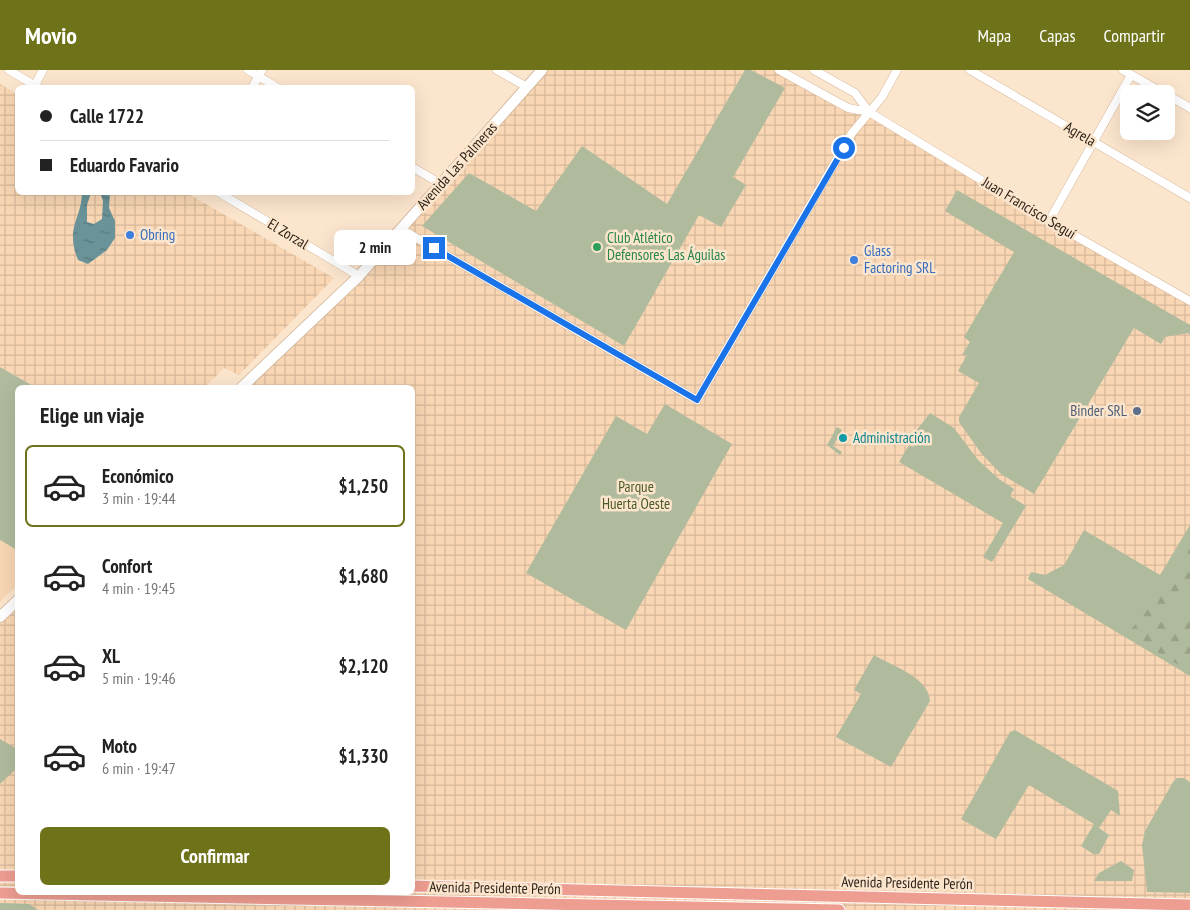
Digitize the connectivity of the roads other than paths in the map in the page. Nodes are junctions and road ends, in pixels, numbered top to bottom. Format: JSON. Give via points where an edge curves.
{"nodes":[{"id":1,"x":9,"y":70,"type":"edge"},
{"id":2,"x":43,"y":70,"type":"edge"},
{"id":3,"x":248,"y":70,"type":"edge"},
{"id":4,"x":497,"y":70,"type":"edge"},
{"id":5,"x":542,"y":70,"type":"edge"},
{"id":6,"x":778,"y":70,"type":"edge"},
{"id":7,"x":814,"y":70,"type":"edge"},
{"id":8,"x":897,"y":70,"type":"edge"},
{"id":9,"x":970,"y":70,"type":"edge"},
{"id":10,"x":1122,"y":70,"type":"edge"},
{"id":11,"x":260,"y":73,"type":"edge"},
{"id":12,"x":1131,"y":75,"type":"junction"},
{"id":13,"x":35,"y":85,"type":"edge"},
{"id":14,"x":37,"y":85,"type":"edge"},
{"id":15,"x":254,"y":85,"type":"edge"},
{"id":16,"x":274,"y":85,"type":"edge"},
{"id":17,"x":1149,"y":85,"type":"edge"},
{"id":18,"x":527,"y":87,"type":"junction"},
{"id":19,"x":1175,"y":99,"type":"edge"},
{"id":20,"x":1190,"y":108,"type":"edge"},
{"id":21,"x":869,"y":112,"type":"junction"},
{"id":22,"x":1094,"y":142,"type":"junction"},
{"id":23,"x":415,"y":169,"type":"edge"},
{"id":24,"x":441,"y":184,"type":"junction"},
{"id":25,"x":223,"y":195,"type":"edge"},
{"id":26,"x":1190,"y":198,"type":"edge"},
{"id":27,"x":1049,"y":221,"type":"junction"},
{"id":28,"x":401,"y":229,"type":"junction"},
{"id":29,"x":359,"y":276,"type":"junction"},
{"id":30,"x":1190,"y":301,"type":"edge"},
{"id":31,"x":245,"y":385,"type":"edge"},
{"id":32,"x":15,"y":603,"type":"edge"},
{"id":33,"x":0,"y":617,"type":"edge"},
{"id":34,"x":0,"y":876,"type":"edge"},
{"id":35,"x":15,"y":876,"type":"edge"},
{"id":36,"x":415,"y":886,"type":"edge"},
{"id":37,"x":0,"y":893,"type":"edge"},
{"id":38,"x":15,"y":893,"type":"edge"},
{"id":39,"x":99,"y":895,"type":"edge"},
{"id":40,"x":1190,"y":905,"type":"edge"},
{"id":41,"x":839,"y":910,"type":"edge"}],
"edges":[{"from":1,"to":13,"type":"street"},
{"from":2,"to":14,"type":"street"},
{"from":3,"to":11,"type":"street"},
{"from":4,"to":18,"type":"street"},
{"from":5,"to":18,"type":"main road","name":"Avenida Las Palmeras"},
{"from":6,"to":21,"type":"street","via":[[848,108]]},
{"from":7,"to":21,"type":"street","via":[[855,93]]},
{"from":8,"to":21,"type":"street"},
{"from":9,"to":22,"type":"street","name":"Agrela"},
{"from":10,"to":12,"type":"street"},
{"from":11,"to":15,"type":"street"},
{"from":11,"to":16,"type":"street"},
{"from":12,"to":17,"type":"street"},
{"from":12,"to":22,"type":"street"},
{"from":18,"to":24,"type":"main road","name":"Avenida Las Palmeras"},
{"from":19,"to":20,"type":"street"},
{"from":21,"to":27,"type":"street","name":"Juan Francisco Seguí"},
{"from":21,"to":28,"type":"street","via":[[852,133],[697,400]]},
{"from":22,"to":26,"type":"street","name":"Agrela"},
{"from":22,"to":27,"type":"street"},
{"from":23,"to":24,"type":"street"},
{"from":24,"to":28,"type":"main road","name":"Avenida Las Palmeras"},
{"from":25,"to":29,"type":"street","name":"El Zorzal"},
{"from":27,"to":30,"type":"street","name":"Juan Francisco Seguí"},
{"from":28,"to":29,"type":"main road","name":"Avenida Las Palmeras"},
{"from":29,"to":31,"type":"main road","name":"Avenida Las Palmeras"},
{"from":32,"to":33,"type":"main road"},
{"from":34,"to":35,"type":"main road"},
{"from":36,"to":40,"type":"main road","name":"Avenida Presidente Perón"},
{"from":37,"to":38,"type":"main road","name":"Avenida Presidente Perón"},
{"from":39,"to":41,"type":"main road","name":"Avenida Presidente Perón"}]}
